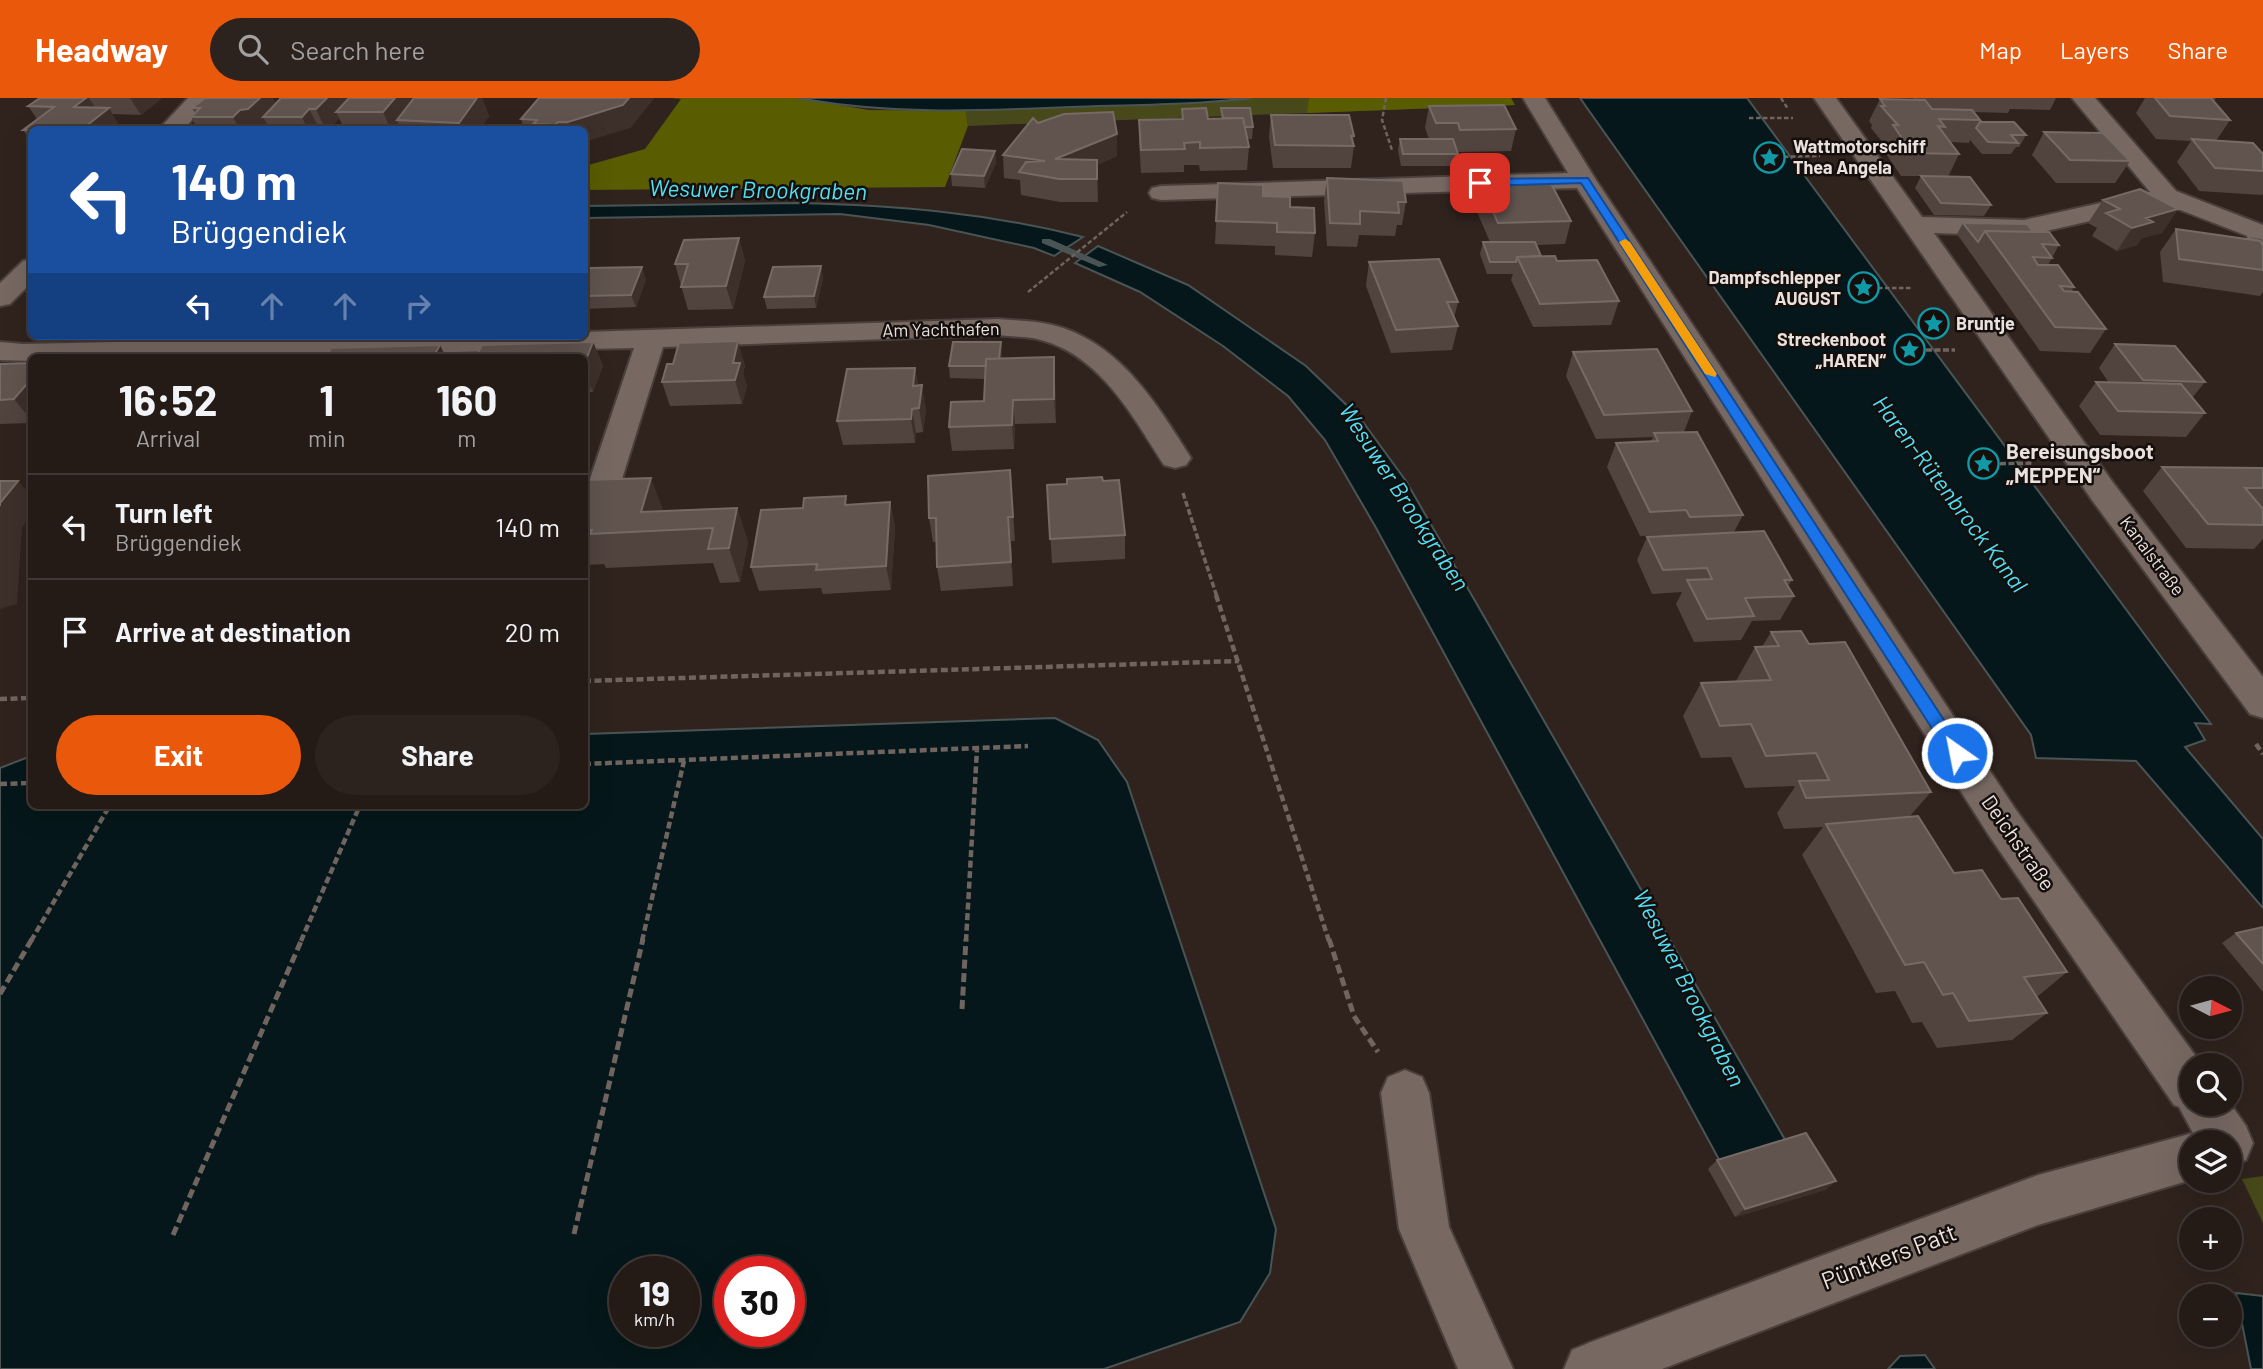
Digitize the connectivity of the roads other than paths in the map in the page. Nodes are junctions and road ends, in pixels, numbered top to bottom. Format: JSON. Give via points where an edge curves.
{"nodes":[{"id":1,"x":201,"y":98,"type":"edge"},
{"id":2,"x":1534,"y":98,"type":"edge"},
{"id":3,"x":1825,"y":98,"type":"edge"},
{"id":4,"x":2083,"y":98,"type":"edge"},
{"id":5,"x":173,"y":126,"type":"edge"},
{"id":6,"x":1584,"y":180,"type":"junction"},
{"id":7,"x":1161,"y":193,"type":"dead end"},
{"id":8,"x":2167,"y":196,"type":"junction"},
{"id":9,"x":1915,"y":225,"type":"junction"},
{"id":10,"x":2263,"y":234,"type":"edge"},
{"id":11,"x":28,"y":271,"type":"edge"},
{"id":12,"x":0,"y":298,"type":"edge"},
{"id":13,"x":652,"y":339,"type":"junction"},
{"id":14,"x":0,"y":351,"type":"edge"},
{"id":15,"x":315,"y":353,"type":"edge"},
{"id":16,"x":1175,"y":458,"type":"dead end"},
{"id":17,"x":606,"y":479,"type":"edge"},
{"id":18,"x":2263,"y":704,"type":"edge"},
{"id":19,"x":2179,"y":1072,"type":"edge"},
{"id":20,"x":1405,"y":1093,"type":"dead end"},
{"id":21,"x":2179,"y":1159,"type":"edge"},
{"id":22,"x":1486,"y":1369,"type":"edge"},
{"id":23,"x":1591,"y":1369,"type":"edge"}],
"edges":[{"from":1,"to":5,"type":"street"},
{"from":2,"to":6,"type":"street","name":"Deichstraße"},
{"from":3,"to":9,"type":"street","name":"Kanalstraße"},
{"from":4,"to":8,"type":"street"},
{"from":6,"to":7,"type":"street"},
{"from":6,"to":19,"type":"street","name":"Deichstraße","via":[[2002,822]]},
{"from":8,"to":9,"type":"street","via":[[2024,228]]},
{"from":8,"to":10,"type":"street"},
{"from":9,"to":18,"type":"street","name":"Kanalstraße","via":[[2103,492]]},
{"from":11,"to":12,"type":"street"},
{"from":13,"to":15,"type":"street","name":"Am Yachthafen"},
{"from":13,"to":16,"type":"street","name":"Am Yachthafen","via":[[999,327],[1050,333],[1087,349],[1113,373],[1143,408]]},
{"from":13,"to":17,"type":"street"},
{"from":14,"to":15,"type":"street","name":"Am Yachthafen"},
{"from":20,"to":22,"type":"street","via":[[1424,1229]]},
{"from":21,"to":23,"type":"street","name":"Püntkers Patt","via":[[2038,1200]]}]}
